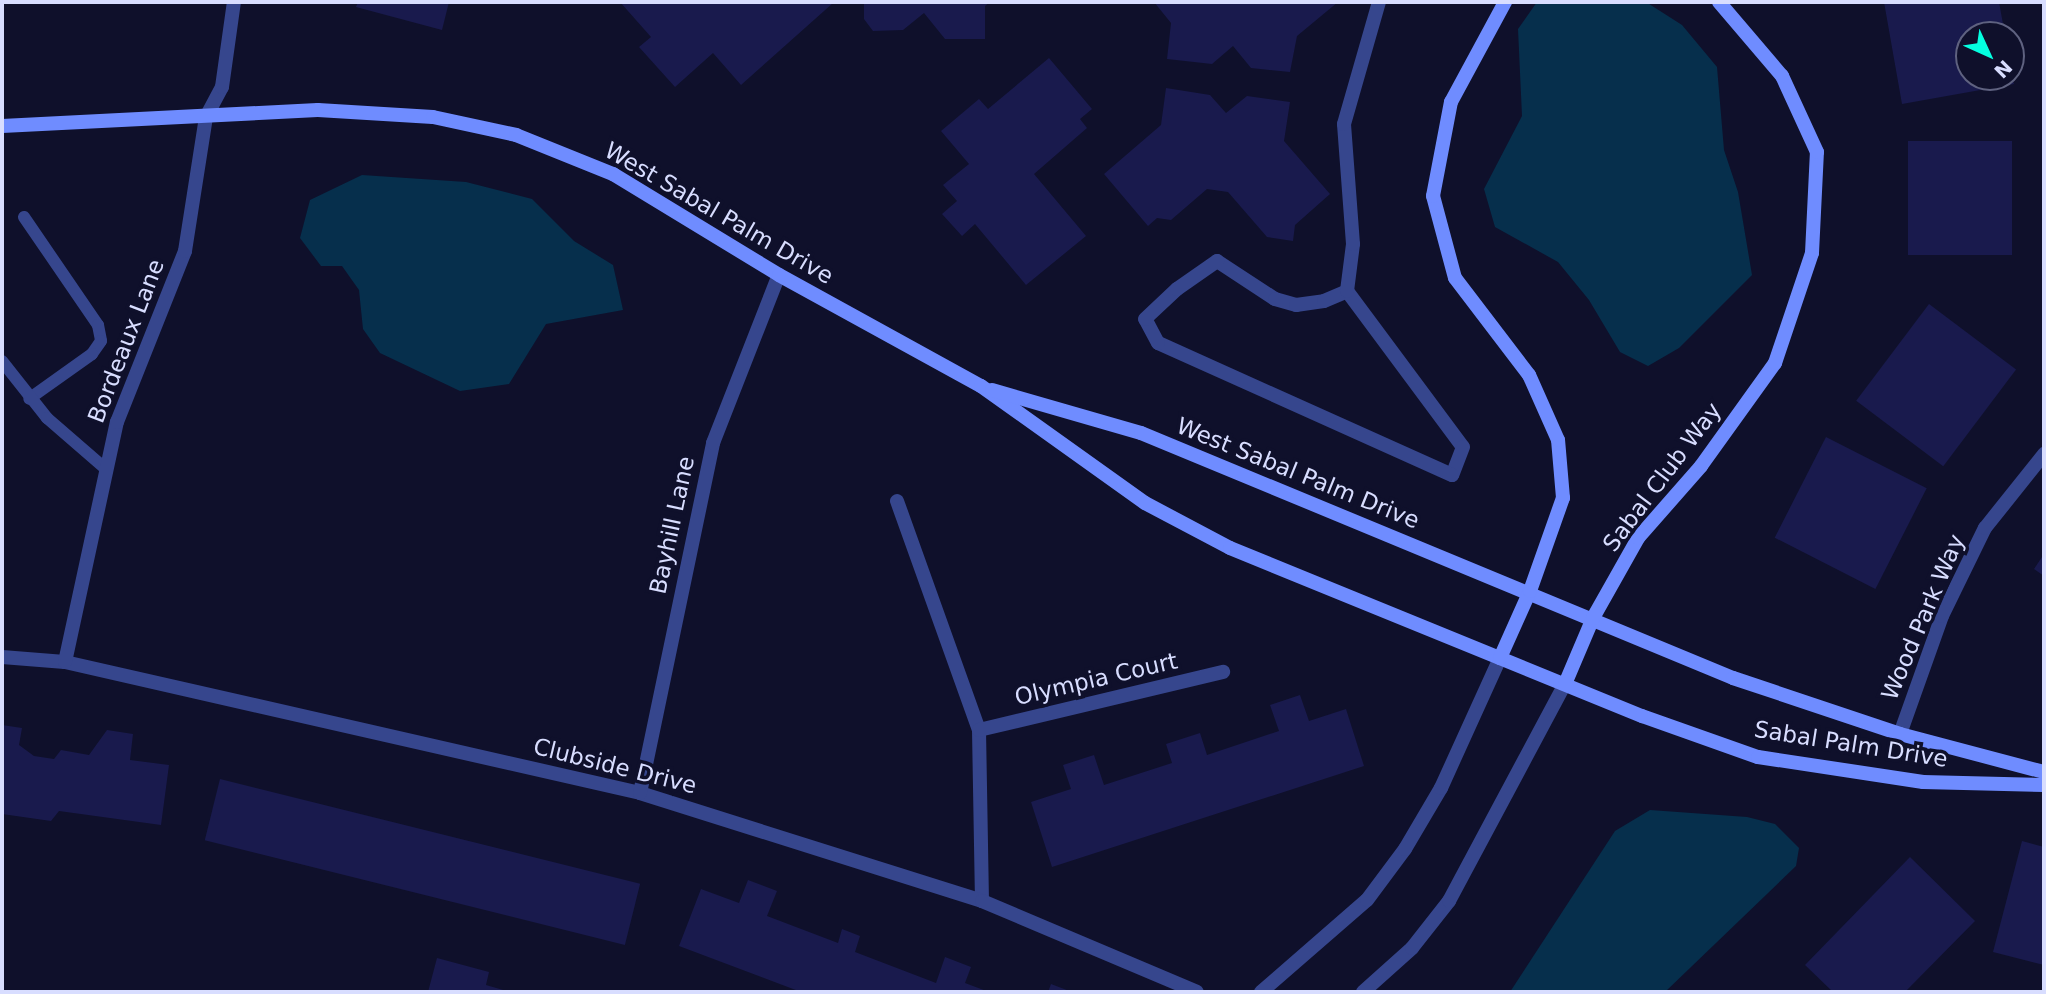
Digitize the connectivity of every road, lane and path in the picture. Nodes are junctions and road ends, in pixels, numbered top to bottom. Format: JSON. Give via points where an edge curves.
{"nodes":[{"id":1,"x":234,"y":2,"type":"edge"},
{"id":2,"x":1379,"y":2,"type":"edge"},
{"id":3,"x":1505,"y":2,"type":"edge"},
{"id":4,"x":1719,"y":2,"type":"edge"},
{"id":5,"x":206,"y":117,"type":"junction"},
{"id":6,"x":2,"y":126,"type":"edge"},
{"id":7,"x":24,"y":217,"type":"dead end"},
{"id":8,"x":779,"y":275,"type":"junction"},
{"id":9,"x":1347,"y":290,"type":"junction"},
{"id":10,"x":2,"y":361,"type":"edge"},
{"id":11,"x":981,"y":386,"type":"junction"},
{"id":12,"x":29,"y":399,"type":"junction"},
{"id":13,"x":2044,"y":454,"type":"edge"},
{"id":14,"x":107,"y":470,"type":"junction"},
{"id":15,"x":897,"y":501,"type":"dead end"},
{"id":16,"x":1530,"y":592,"type":"junction"},
{"id":17,"x":1593,"y":618,"type":"junction"},
{"id":18,"x":2,"y":657,"type":"edge"},
{"id":19,"x":1500,"y":658,"type":"junction"},
{"id":20,"x":65,"y":662,"type":"junction"},
{"id":21,"x":1223,"y":672,"type":"dead end"},
{"id":22,"x":1564,"y":684,"type":"junction"},
{"id":23,"x":979,"y":730,"type":"junction"},
{"id":24,"x":1900,"y":734,"type":"junction"},
{"id":25,"x":2044,"y":772,"type":"edge"},
{"id":26,"x":2044,"y":785,"type":"edge"},
{"id":27,"x":640,"y":793,"type":"junction"},
{"id":28,"x":982,"y":901,"type":"junction"},
{"id":29,"x":1197,"y":992,"type":"edge"},
{"id":30,"x":1261,"y":992,"type":"edge"},
{"id":31,"x":1363,"y":992,"type":"edge"}],
"edges":[{"from":1,"to":5,"type":"street","name":"Bordeaux Lane","via":[[222,87]]},
{"from":2,"to":9,"type":"street","via":[[1344,124],[1353,244]]},
{"from":3,"to":16,"type":"street","via":[[1451,102],[1433,196],[1455,278],[1529,375],[1558,440],[1563,498]]},
{"from":4,"to":17,"type":"street","name":"Sabal Club Way","via":[[1782,76],[1817,152],[1812,253],[1776,363],[1701,466],[1639,538]]},
{"from":5,"to":6,"type":"street","name":"West Sabal Palm Drive"},
{"from":5,"to":8,"type":"street","name":"West Sabal Palm Drive","via":[[318,110],[433,117],[516,135],[613,174]]},
{"from":5,"to":14,"type":"street","name":"Bordeaux Lane","via":[[185,251],[117,422]]},
{"from":7,"to":12,"type":"lane","via":[[98,324],[101,341],[92,354]]},
{"from":8,"to":11,"type":"street","name":"West Sabal Palm Drive"},
{"from":8,"to":27,"type":"street","name":"Bayhill Lane","via":[[713,443]]},
{"from":9,"to":9,"type":"street","via":[[1324,301],[1296,305],[1275,299],[1217,261],[1145,319],[1158,343],[1452,475],[1463,447]]},
{"from":10,"to":12,"type":"lane"},
{"from":11,"to":16,"type":"street","name":"West Sabal Palm Drive","via":[[1141,433]]},
{"from":11,"to":19,"type":"street","name":"West Sabal Palm Drive","via":[[1145,503],[1230,548]]},
{"from":12,"to":14,"type":"lane","via":[[71,443]]},
{"from":13,"to":24,"type":"street","name":"Wood Park Way","via":[[1985,528],[1942,616]]},
{"from":14,"to":20,"type":"street","name":"Bordeaux Lane"},
{"from":15,"to":23,"type":"street"},
{"from":16,"to":17,"type":"street","name":"West Sabal Palm Drive"},
{"from":16,"to":19,"type":"street"},
{"from":17,"to":22,"type":"street","name":"Sabal Club Way"},
{"from":17,"to":24,"type":"street","name":"Sabal Palm Drive","via":[[1733,678]]},
{"from":18,"to":20,"type":"street","name":"Clubside Drive"},
{"from":19,"to":22,"type":"street","name":"Sabal Palm Drive"},
{"from":19,"to":30,"type":"street","via":[[1441,788],[1405,849],[1367,900]]},
{"from":20,"to":27,"type":"street","name":"Clubside Drive"},
{"from":21,"to":23,"type":"street","name":"Olympia Court"},
{"from":22,"to":26,"type":"street","name":"Sabal Palm Drive","via":[[1758,757],[1923,782]]},
{"from":22,"to":31,"type":"street","name":"Sabal Club Way","via":[[1449,901],[1412,948]]},
{"from":23,"to":28,"type":"street"},
{"from":24,"to":25,"type":"street","name":"Sabal Palm Drive"},
{"from":27,"to":28,"type":"street","name":"Clubside Drive"},
{"from":28,"to":29,"type":"street","name":"Clubside Drive"}]}
